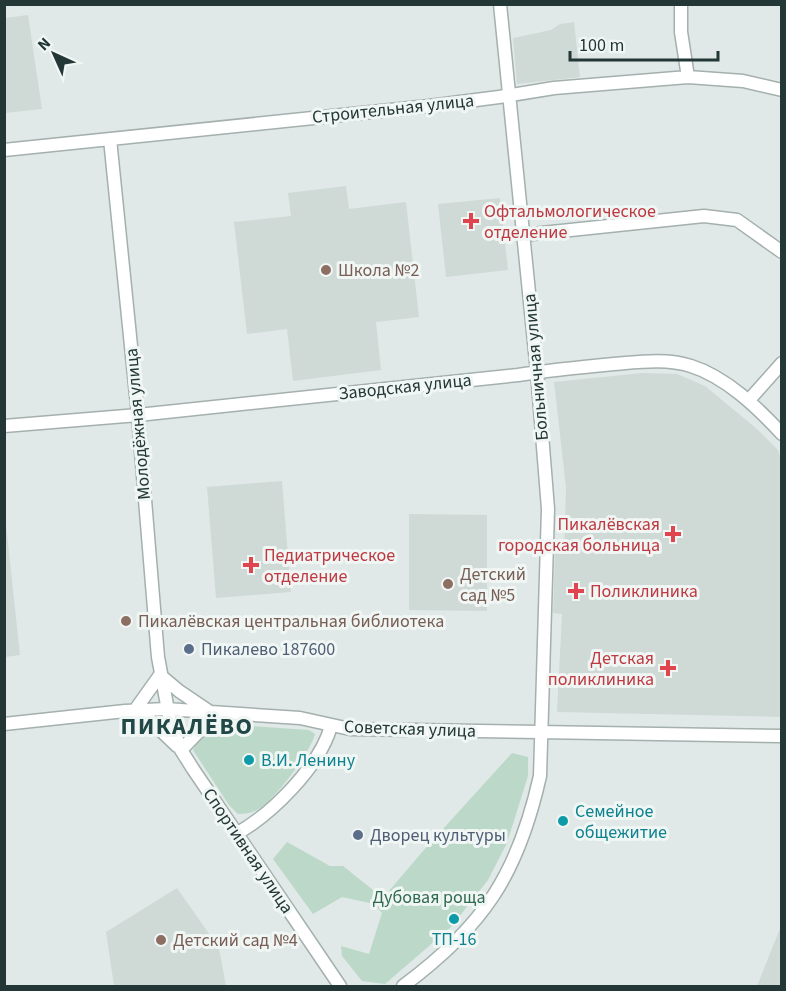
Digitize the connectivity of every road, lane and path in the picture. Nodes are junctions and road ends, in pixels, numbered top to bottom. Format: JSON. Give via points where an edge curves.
{"nodes":[{"id":1,"x":500,"y":4,"type":"edge"},
{"id":2,"x":683,"y":6,"type":"edge"},
{"id":3,"x":688,"y":77,"type":"junction"},
{"id":4,"x":782,"y":90,"type":"edge"},
{"id":5,"x":510,"y":95,"type":"junction"},
{"id":6,"x":110,"y":139,"type":"junction"},
{"id":7,"x":4,"y":150,"type":"edge"},
{"id":8,"x":523,"y":235,"type":"junction"},
{"id":9,"x":782,"y":252,"type":"edge"},
{"id":10,"x":782,"y":363,"type":"edge"},
{"id":11,"x":537,"y":372,"type":"junction"},
{"id":12,"x":749,"y":400,"type":"junction"},
{"id":13,"x":138,"y":415,"type":"junction"},
{"id":14,"x":4,"y":426,"type":"edge"},
{"id":15,"x":782,"y":434,"type":"edge"},
{"id":16,"x":160,"y":675,"type":"junction"},
{"id":17,"x":166,"y":709,"type":"junction"},
{"id":18,"x":135,"y":710,"type":"junction"},
{"id":19,"x":211,"y":713,"type":"junction"},
{"id":20,"x":4,"y":724,"type":"edge"},
{"id":21,"x":331,"y":726,"type":"junction"},
{"id":22,"x":541,"y":731,"type":"junction"},
{"id":23,"x":782,"y":736,"type":"edge"},
{"id":24,"x":181,"y":750,"type":"junction"},
{"id":25,"x":236,"y":834,"type":"junction"},
{"id":26,"x":340,"y":987,"type":"edge"},
{"id":27,"x":403,"y":987,"type":"edge"}],
"edges":[{"from":1,"to":5,"type":"street","name":"Больничная улица"},
{"from":2,"to":3,"type":"street","via":[[681,32]]},
{"from":3,"to":4,"type":"street","name":"Строительная улица","via":[[743,81]]},
{"from":3,"to":5,"type":"street","name":"Строительная улица"},
{"from":5,"to":6,"type":"street","name":"Строительная улица"},
{"from":5,"to":8,"type":"street","name":"Больничная улица"},
{"from":6,"to":7,"type":"street","name":"Строительная улица"},
{"from":6,"to":13,"type":"street","name":"Молодёжная улица"},
{"from":8,"to":9,"type":"street","via":[[704,216],[737,220]]},
{"from":8,"to":11,"type":"street","name":"Больничная улица"},
{"from":10,"to":12,"type":"street"},
{"from":11,"to":12,"type":"street","name":"Заводская улица","via":[[651,361],[691,365]]},
{"from":11,"to":13,"type":"street","name":"Заводская улица"},
{"from":11,"to":22,"type":"street","name":"Больничная улица","via":[[548,509]]},
{"from":12,"to":15,"type":"street","name":"Заводская улица"},
{"from":13,"to":14,"type":"street","name":"Заводская улица"},
{"from":13,"to":16,"type":"street","name":"Молодёжная улица"},
{"from":16,"to":17,"type":"street","name":"Молодёжная улица"},
{"from":16,"to":18,"type":"street"},
{"from":16,"to":19,"type":"street"},
{"from":17,"to":18,"type":"street","name":"Советская улица"},
{"from":17,"to":19,"type":"street","name":"Советская улица"},
{"from":17,"to":24,"type":"street","name":"Спортивная улица"},
{"from":18,"to":20,"type":"street","name":"Советская улица"},
{"from":18,"to":24,"type":"street"},
{"from":19,"to":21,"type":"street","name":"Советская улица","via":[[300,718]]},
{"from":19,"to":24,"type":"street","via":[[206,724]]},
{"from":21,"to":22,"type":"street","name":"Советская улица"},
{"from":21,"to":25,"type":"street","via":[[310,766],[275,808]]},
{"from":22,"to":23,"type":"street","name":"Советская улица"},
{"from":22,"to":27,"type":"street","name":"Больничная улица","via":[[540,776],[518,852],[492,900],[462,937]]},
{"from":24,"to":25,"type":"street","name":"Спортивная улица"},
{"from":25,"to":26,"type":"street","name":"Спортивная улица"}]}
